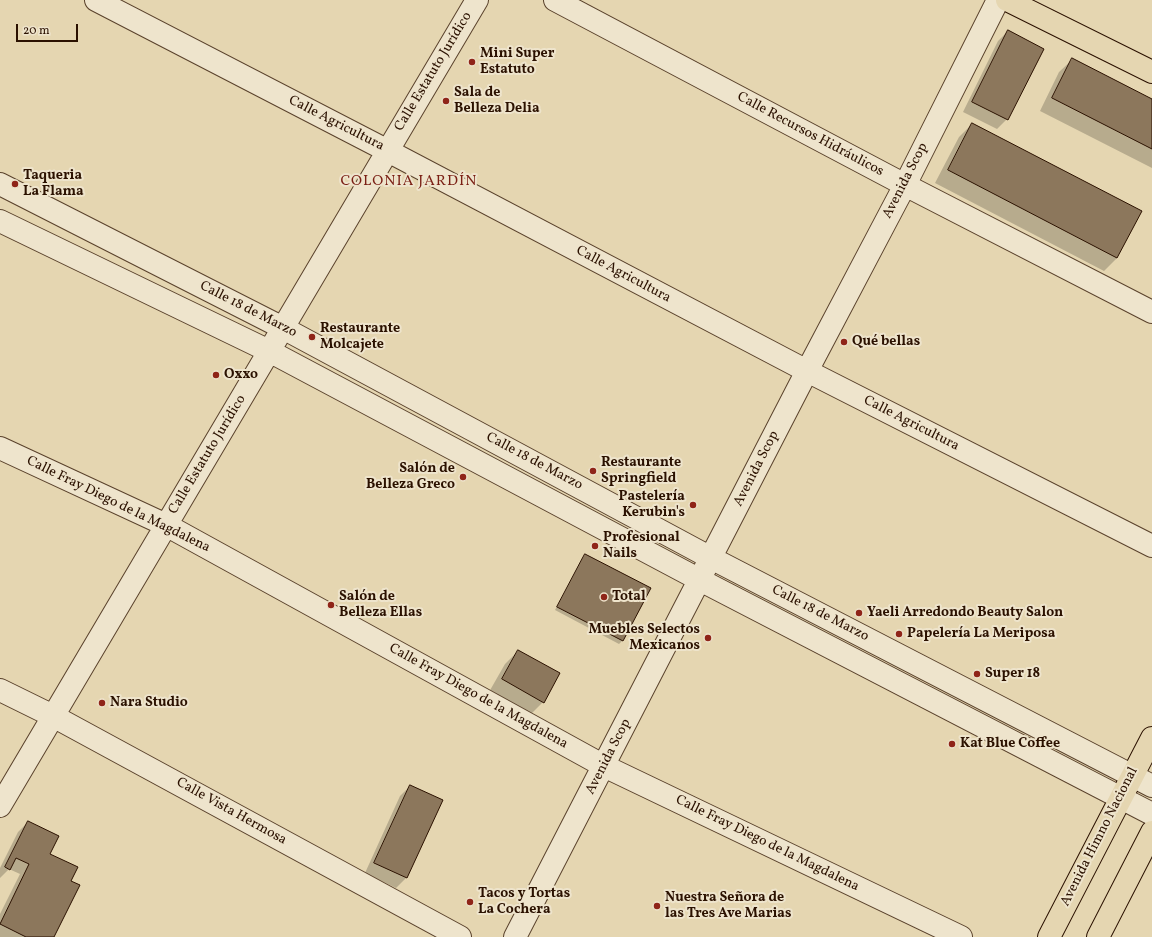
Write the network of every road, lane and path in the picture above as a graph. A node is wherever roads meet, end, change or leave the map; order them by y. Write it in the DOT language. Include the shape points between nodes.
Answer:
graph roads {
  1 [pos="96,0"];
  2 [pos="477,0"];
  3 [pos="555,0"];
  4 [pos="998,0"];
  5 [pos="1007,0"];
  6 [pos="1152,72"];
  7 [pos="388,151"];
  8 [pos="0,184"];
  9 [pos="905,185"];
  10 [pos="0,221"];
  11 [pos="1152,312"];
  12 [pos="283,328"];
  13 [pos="269,351"];
  14 [pos="807,371"];
  15 [pos="0,448"];
  16 [pos="166,525"];
  17 [pos="1152,546"];
  18 [pos="711,558"];
  19 [pos="700,580"];
  20 [pos="0,690"];
  21 [pos="53,716"];
  22 [pos="1152,738"];
  23 [pos="604,766"];
  24 [pos="1132,776"];
  25 [pos="1152,786"];
  26 [pos="1121,797"];
  27 [pos="0,806"];
  28 [pos="1152,814"];
  29 [pos="1152,832"];
  30 [pos="460,937"];
  31 [pos="515,937"];
  32 [pos="961,937"];
  33 [pos="1049,937"];
  34 [pos="1098,937"];
  1 -- 7 [label="street, Calle Agricultura"];
  2 -- 7 [label="street, Calle Estatuto Jurídico"];
  3 -- 9 [label="street, Calle Recursos Hidráulicos"];
  4 -- 9 [label="street, Avenida Scop"];
  5 -- 6 [label="main road"];
  7 -- 12 [label="street, Calle Estatuto Jurídico"];
  7 -- 14 [label="street, Calle Agricultura"];
  8 -- 12 [label="street, Calle 18 de Marzo"];
  9 -- 11 [label="street, Calle Recursos Hidráulicos"];
  9 -- 14 [label="street, Avenida Scop"];
  10 -- 13 [label="street, Calle 18 de Marzo"];
  12 -- 13 [label="street, Calle Estatuto Jurídico"];
  12 -- 18 [label="street, Calle 18 de Marzo"];
  13 -- 16 [label="street, Calle Estatuto Jurídico"];
  13 -- 19 [label="street, Calle 18 de Marzo"];
  14 -- 17 [label="street, Calle Agricultura"];
  14 -- 18 [label="street, Avenida Scop"];
  15 -- 16 [label="street, Calle Fray Diego de la Magdalena"];
  16 -- 21 [label="street, Calle Estatuto Jurídico"];
  16 -- 23 [label="street, Calle Fray Diego de la Magdalena"];
  18 -- 19 [label="street, Avenida Scop"];
  18 -- 24 [label="street, Calle 18 de Marzo"];
  19 -- 23 [label="street, Avenida Scop"];
  19 -- 26 [label="street, Calle 18 de Marzo"];
  20 -- 21 [label="street, Calle Vista Hermosa"];
  21 -- 27 [label="street, Calle Estatuto Jurídico"];
  21 -- 30 [label="street, Calle Vista Hermosa"];
  22 -- 24 [label="main road, Avenida Himno Nacional"];
  23 -- 31 [label="street, Avenida Scop"];
  23 -- 32 [label="street, Calle Fray Diego de la Magdalena"];
  24 -- 25 [label="street, Calle 18 de Marzo"];
  24 -- 26 [label="main road, Avenida Himno Nacional"];
  26 -- 28 [label="street, Calle 18 de Marzo"];
  26 -- 33 [label="main road, Avenida Himno Nacional"];
  29 -- 34 [label="main road"];
}
